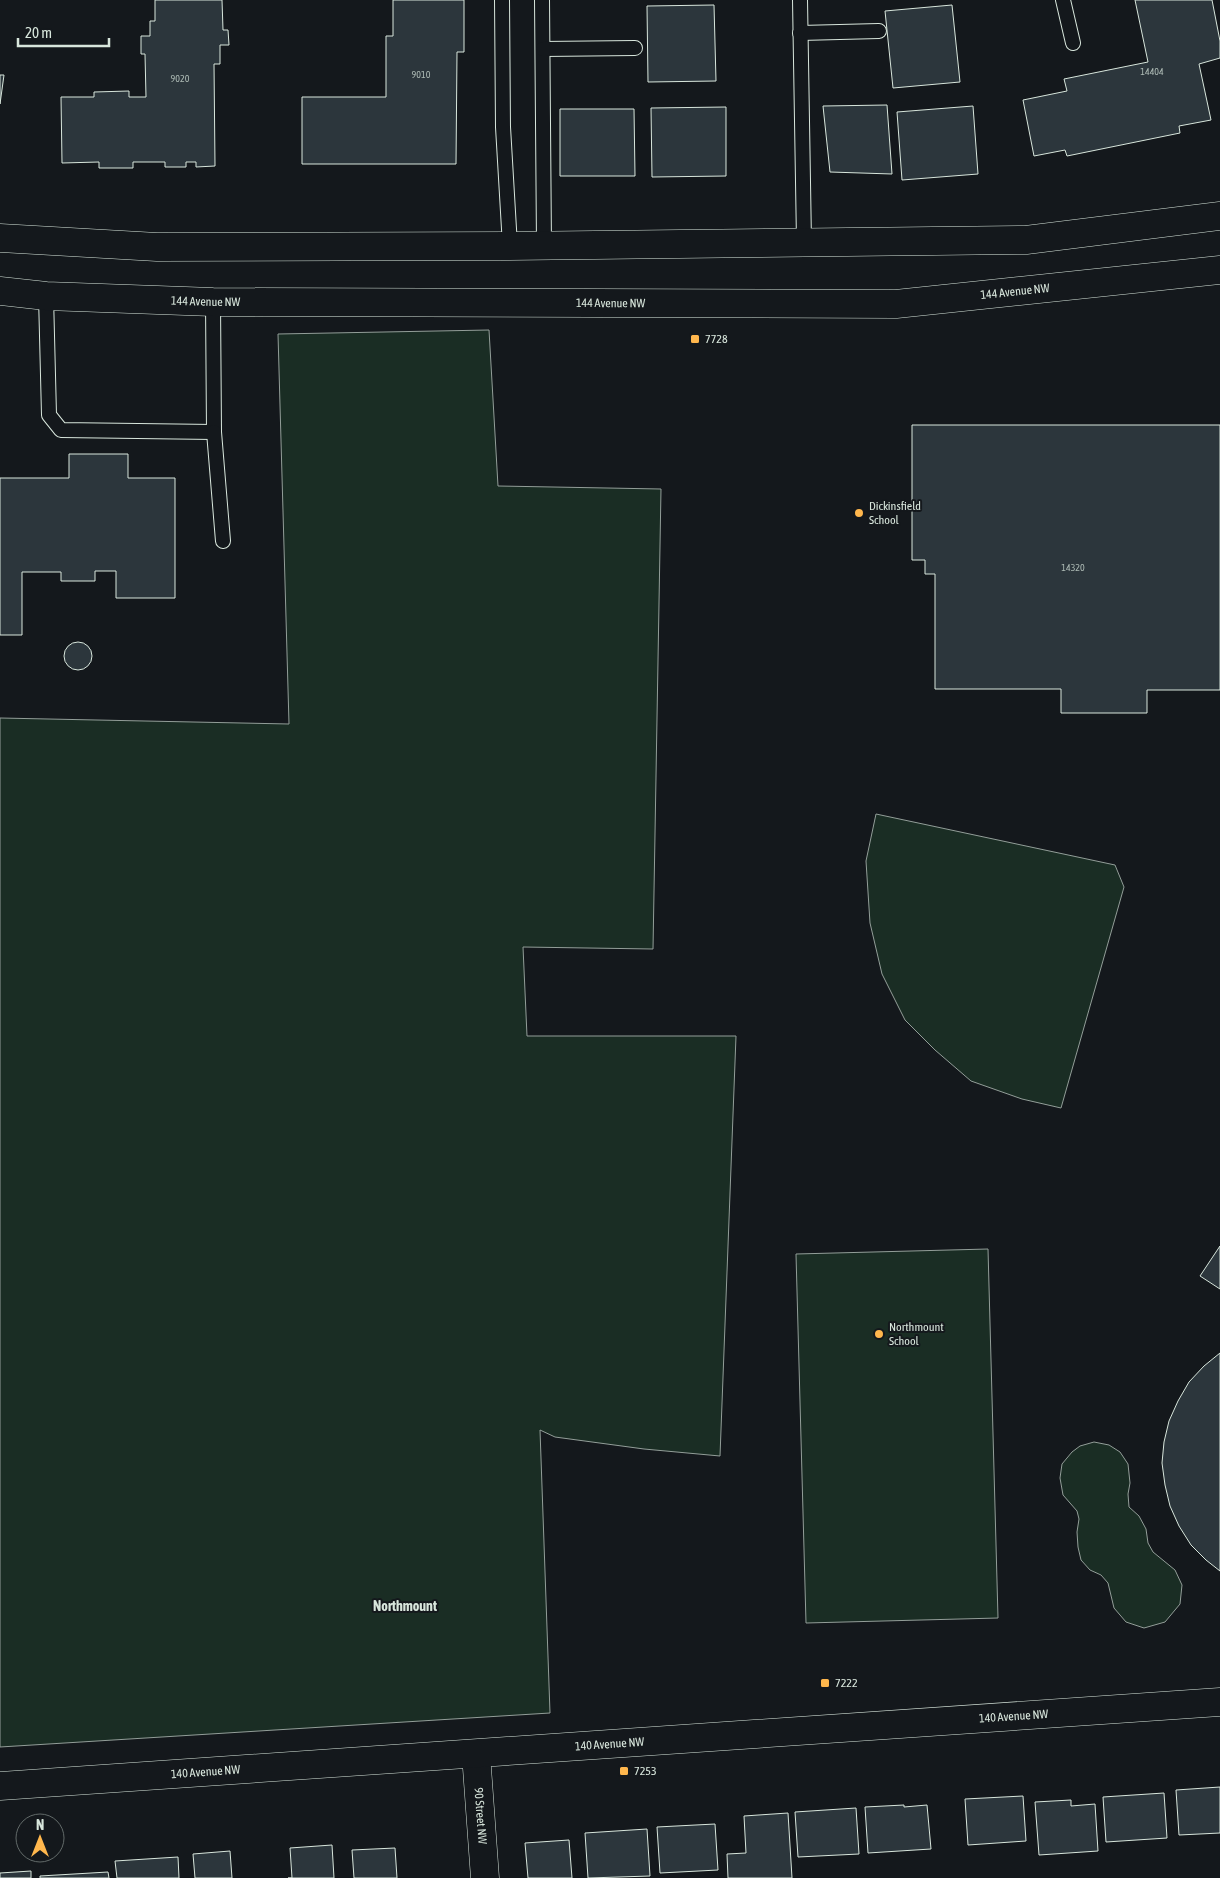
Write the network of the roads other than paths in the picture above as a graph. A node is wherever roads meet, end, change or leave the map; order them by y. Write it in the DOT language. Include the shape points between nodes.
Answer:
graph roads {
  1 [pos="502,0"];
  2 [pos="542,0"];
  3 [pos="800,0"];
  4 [pos="1063,0"];
  5 [pos="879,31"];
  6 [pos="800,33"];
  7 [pos="1073,43"];
  8 [pos="635,48"];
  9 [pos="543,49"];
  10 [pos="1220,216"];
  11 [pos="0,238"];
  12 [pos="804,242"];
  13 [pos="544,245"];
  14 [pos="510,246"];
  15 [pos="1220,270"];
  16 [pos="0,291"];
  17 [pos="46,296"];
  18 [pos="213,302"];
  19 [pos="214,432"];
  20 [pos="223,541"];
  21 [pos="1220,1702"];
  22 [pos="476,1754"];
  23 [pos="0,1786"];
  24 [pos="485,1878"];
  1 -- 14 [label="lane" via="503,127"];
  2 -- 9 [label="lane"];
  3 -- 6 [label="lane"];
  4 -- 7 [label="lane"];
  5 -- 6 [label="lane"];
  6 -- 12 [label="lane"];
  8 -- 9 [label="lane"];
  9 -- 13 [label="lane"];
  10 -- 12 [label="street" via="1026,240"];
  11 -- 14 [label="street" via="157,247"];
  12 -- 13 [label="street"];
  13 -- 14 [label="street"];
  15 -- 18 [label="street, 144 Avenue NW" via="896,304"];
  16 -- 17 [label="street, 144 Avenue NW"];
  17 -- 18 [label="street, 144 Avenue NW"];
  17 -- 19 [label="lane" via="49,415 61,430"];
  18 -- 19 [label="lane"];
  19 -- 20 [label="lane"];
  21 -- 22 [label="street, 140 Avenue NW"];
  22 -- 23 [label="street, 140 Avenue NW"];
  22 -- 24 [label="street, 90 Street NW"];
}
